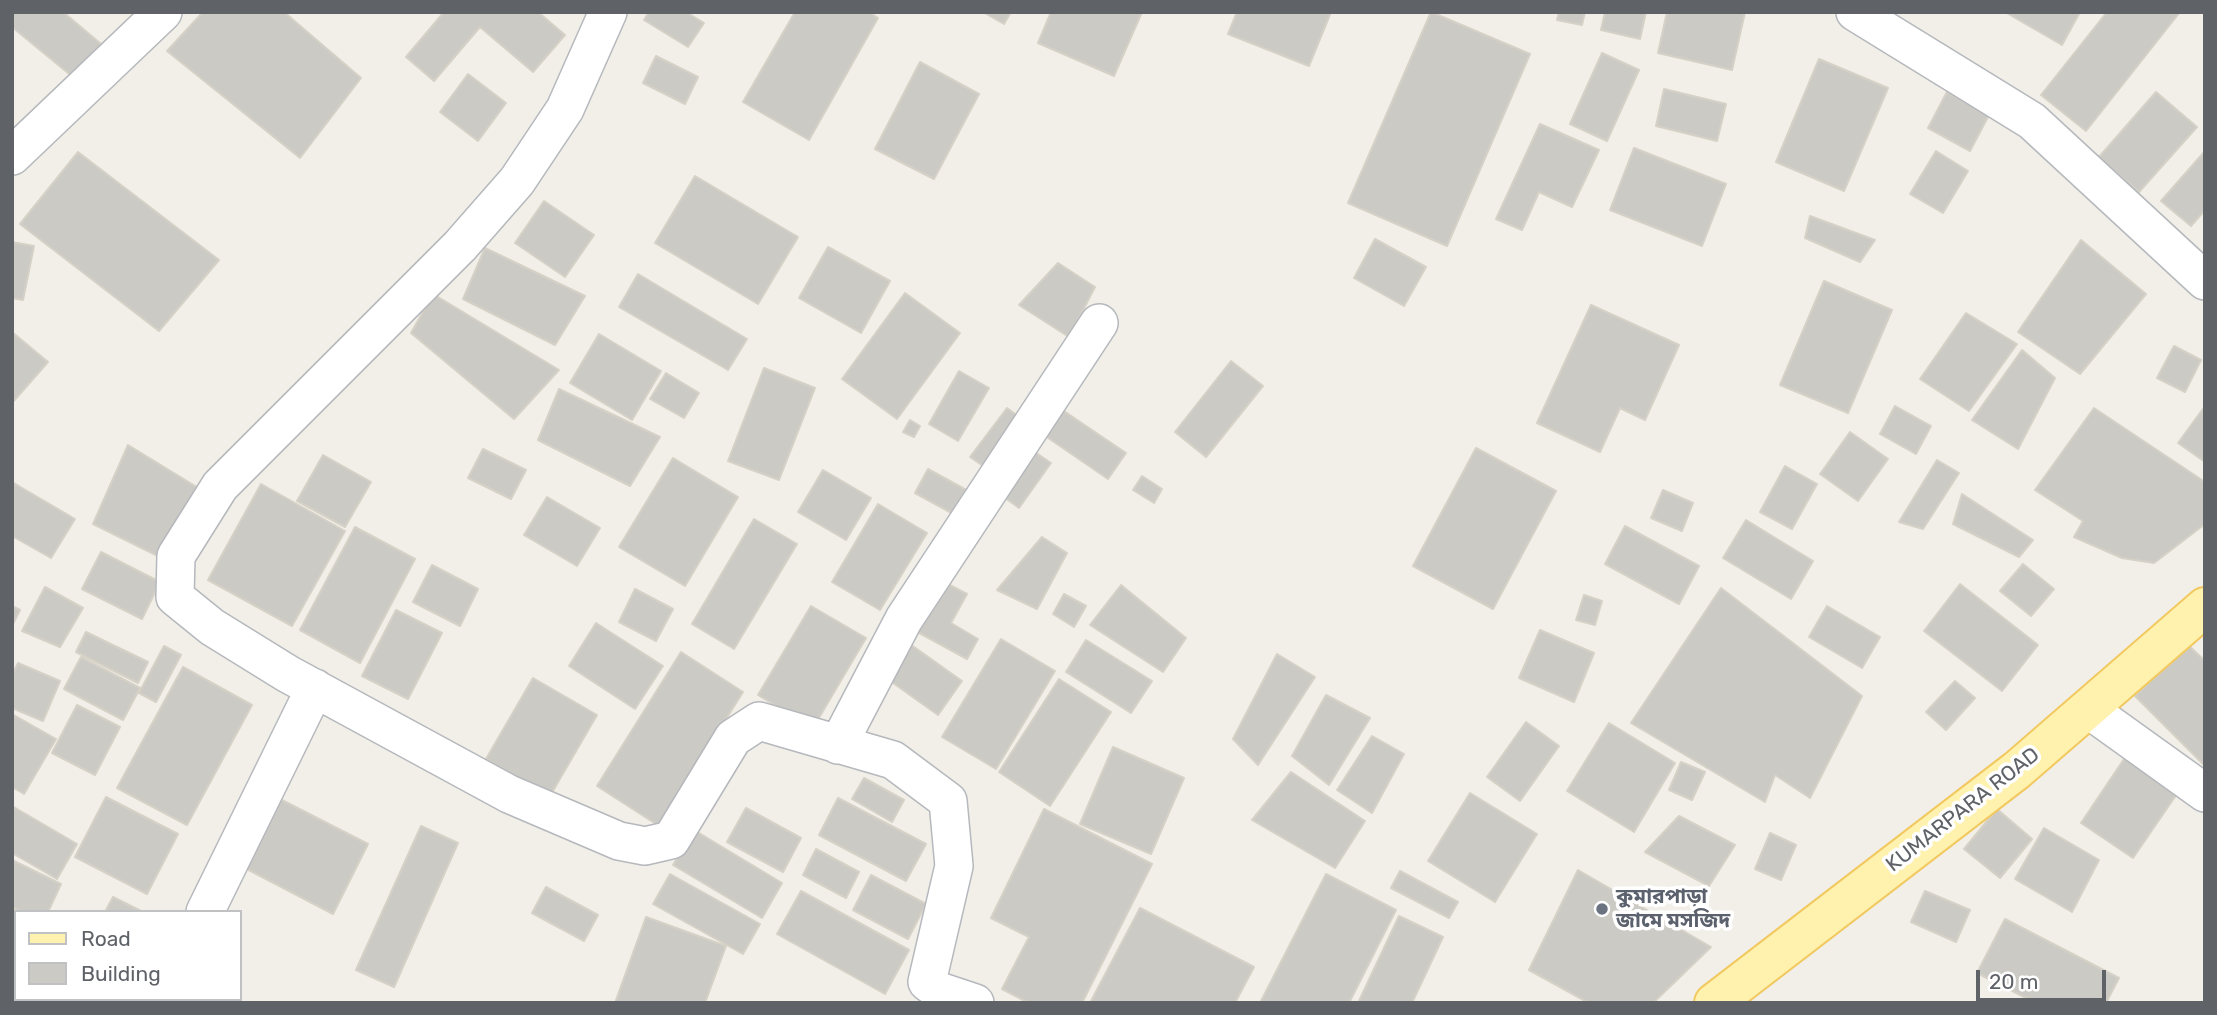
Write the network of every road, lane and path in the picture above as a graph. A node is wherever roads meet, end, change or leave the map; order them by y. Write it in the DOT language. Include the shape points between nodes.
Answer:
graph roads {
  1 [pos="163,12"];
  2 [pos="608,12"];
  3 [pos="1855,12"];
  4 [pos="12,156"];
  5 [pos="2205,281"];
  6 [pos="1099,324"];
  7 [pos="2201,619"];
  8 [pos="315,688"];
  9 [pos="2088,709"];
  10 [pos="838,745"];
  11 [pos="2205,793"];
  12 [pos="206,910"];
  13 [pos="975,1003"];
  14 [pos="1714,1003"];
  1 -- 4 [label="street"];
  2 -- 8 [label="street" via="565,109 517,181 451,256 220,486 176,556 175,597 212,627"];
  3 -- 5 [label="street" via="2032,121"];
  6 -- 10 [label="street" via="904,619"];
  7 -- 9 [label="main road, KUMARPARA ROAD"];
  8 -- 10 [label="street" via="509,794 619,841 645,846 671,840 733,738 759,721"];
  8 -- 12 [label="street"];
  9 -- 11 [label="street"];
  9 -- 14 [label="main road, KUMARPARA ROAD" via="2017,770"];
  10 -- 13 [label="street" via="893,760 948,801 954,866 928,982 939,991"];
}
